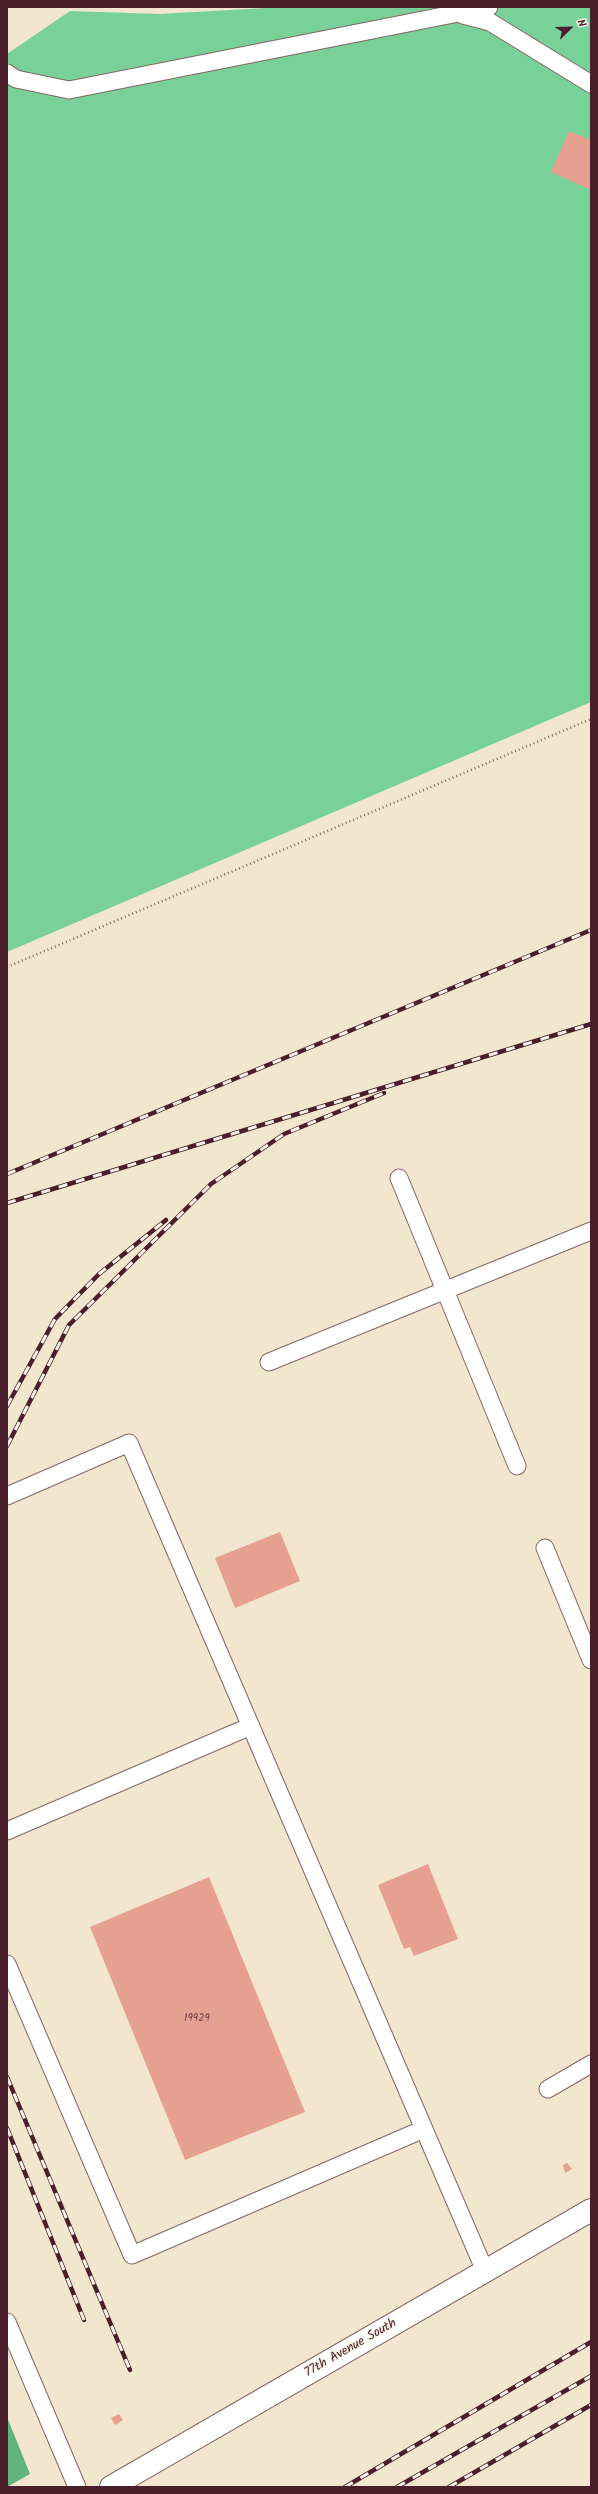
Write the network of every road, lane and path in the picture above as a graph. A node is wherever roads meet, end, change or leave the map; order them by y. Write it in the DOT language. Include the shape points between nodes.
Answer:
graph roads {
  1 [pos="489,7"];
  2 [pos="461,14"];
  3 [pos="7,73"];
  4 [pos="591,84"];
  5 [pos="591,719"];
  6 [pos="7,967"];
  7 [pos="399,1178"];
  8 [pos="591,1231"];
  9 [pos="445,1290"];
  10 [pos="269,1362"];
  11 [pos="517,1466"];
  12 [pos="7,1496"];
  13 [pos="545,1548"];
  14 [pos="591,1660"];
  15 [pos="251,1726"];
  16 [pos="7,1831"];
  17 [pos="7,1964"];
  18 [pos="591,2064"];
  19 [pos="548,2089"];
  20 [pos="424,2129"];
  21 [pos="591,2210"];
  22 [pos="485,2271"];
  23 [pos="7,2322"];
  24 [pos="77,2487"];
  25 [pos="111,2487"];
  1 -- 2 [label="lane"];
  2 -- 3 [label="lane" via="424,19 69,90 16,79"];
  2 -- 4 [label="lane" via="490,22"];
  5 -- 6 [label="path"];
  7 -- 9 [label="lane"];
  8 -- 9 [label="lane"];
  9 -- 10 [label="lane"];
  9 -- 11 [label="lane"];
  12 -- 15 [label="lane" via="129,1443"];
  13 -- 14 [label="lane"];
  15 -- 16 [label="lane"];
  15 -- 20 [label="lane"];
  17 -- 20 [label="lane" via="132,2254"];
  18 -- 19 [label="lane"];
  20 -- 22 [label="lane"];
  21 -- 22 [label="street, 77th Avenue South"];
  22 -- 25 [label="street, 77th Avenue South"];
  23 -- 24 [label="lane"];
}
